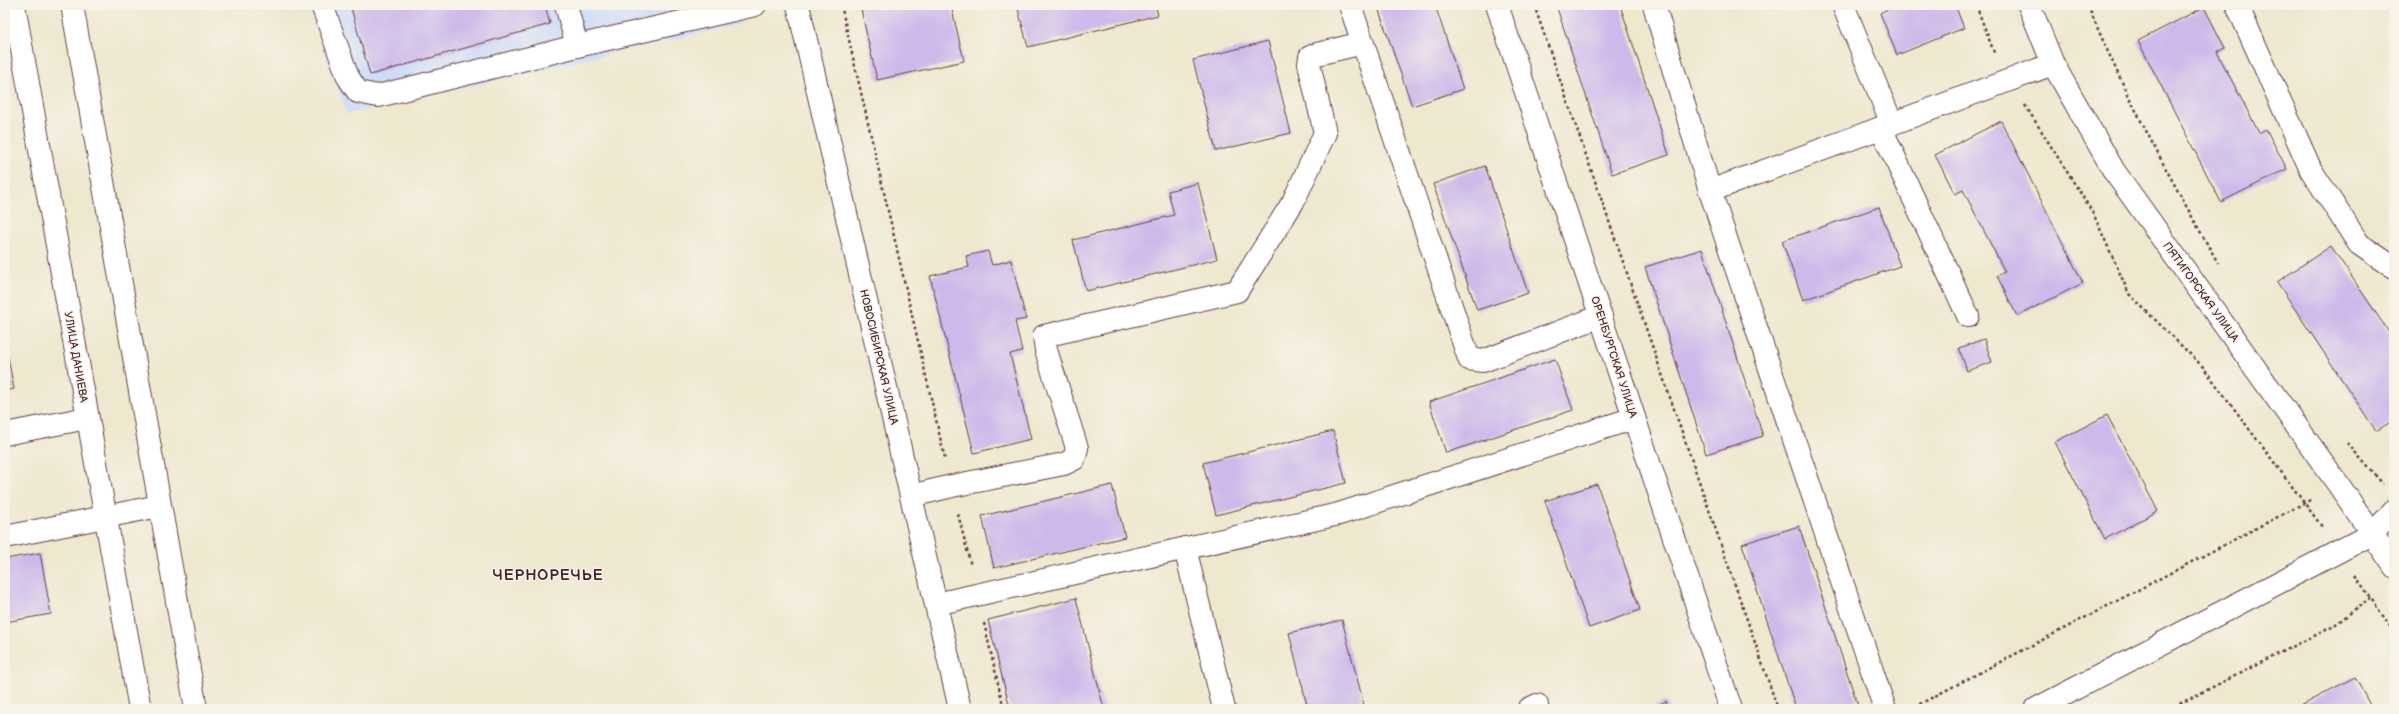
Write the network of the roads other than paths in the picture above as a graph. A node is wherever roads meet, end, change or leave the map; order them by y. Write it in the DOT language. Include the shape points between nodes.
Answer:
graph roads {
  1 [pos="14,5"];
  2 [pos="72,5"];
  3 [pos="322,5"];
  4 [pos="566,5"];
  5 [pos="755,5"];
  6 [pos="798,5"];
  7 [pos="1350,5"];
  8 [pos="1497,5"];
  9 [pos="1654,5"];
  10 [pos="1843,5"];
  11 [pos="2029,5"];
  12 [pos="2237,5"];
  13 [pos="1363,43"];
  14 [pos="577,46"];
  15 [pos="2053,64"];
  16 [pos="1886,126"];
  17 [pos="1710,191"];
  18 [pos="2394,268"];
  19 [pos="1601,316"];
  20 [pos="1968,316"];
  21 [pos="87,418"];
  22 [pos="1634,418"];
  23 [pos="5,434"];
  24 [pos="911,496"];
  25 [pos="159,506"];
  26 [pos="2394,512"];
  27 [pos="105,518"];
  28 [pos="2372,534"];
  29 [pos="5,537"];
  30 [pos="1185,548"];
  31 [pos="2394,566"];
  32 [pos="936,604"];
  33 [pos="140,709"];
  34 [pos="196,709"];
  35 [pos="960,709"];
  36 [pos="1224,709"];
  37 [pos="1731,709"];
  38 [pos="1885,709"];
  39 [pos="2036,709"];
  1 -- 21 [label="street, УЛИЦА ДАНИЕВА"];
  2 -- 25 [label="street"];
  3 -- 14 [label="street" via="348,77 358,92 378,96"];
  4 -- 14 [label="street"];
  5 -- 14 [label="street"];
  6 -- 24 [label="street, НОВОСИБИРСКАЯ УЛИЦА"];
  7 -- 13 [label="street"];
  8 -- 19 [label="street, ОРЕНБУРГСКАЯ УЛИЦА"];
  9 -- 17 [label="street"];
  10 -- 16 [label="street"];
  11 -- 15 [label="street, ПЯТИГОРСКАЯ УЛИЦА"];
  12 -- 18 [label="street" via="2311,170 2359,244"];
  13 -- 19 [label="street" via="1469,359 1484,360"];
  13 -- 24 [label="street" via="1310,57 1309,64 1325,133 1293,202 1237,291 1044,336 1046,350 1077,448 1074,459 1064,464"];
  15 -- 16 [label="street"];
  15 -- 28 [label="street, ПЯТИГОРСКАЯ УЛИЦА" via="2114,171"];
  16 -- 17 [label="street"];
  16 -- 20 [label="street"];
  17 -- 38 [label="street"];
  19 -- 22 [label="street, ОРЕНБУРГСКАЯ УЛИЦА"];
  21 -- 23 [label="street"];
  21 -- 27 [label="street, УЛИЦА ДАНИЕВА"];
  22 -- 30 [label="street" via="1339,514"];
  22 -- 37 [label="street, ОРЕНБУРГСКАЯ УЛИЦА"];
  24 -- 32 [label="street, НОВОСИБИРСКАЯ УЛИЦА"];
  25 -- 27 [label="street"];
  25 -- 34 [label="street"];
  26 -- 28 [label="street"];
  27 -- 29 [label="street"];
  27 -- 33 [label="street, УЛИЦА ДАНИЕВА"];
  28 -- 31 [label="street, ПЯТИГОРСКАЯ УЛИЦА"];
  28 -- 39 [label="street"];
  30 -- 32 [label="street"];
  30 -- 36 [label="street"];
  32 -- 35 [label="street, НОВОСИБИРСКАЯ УЛИЦА"];
}
